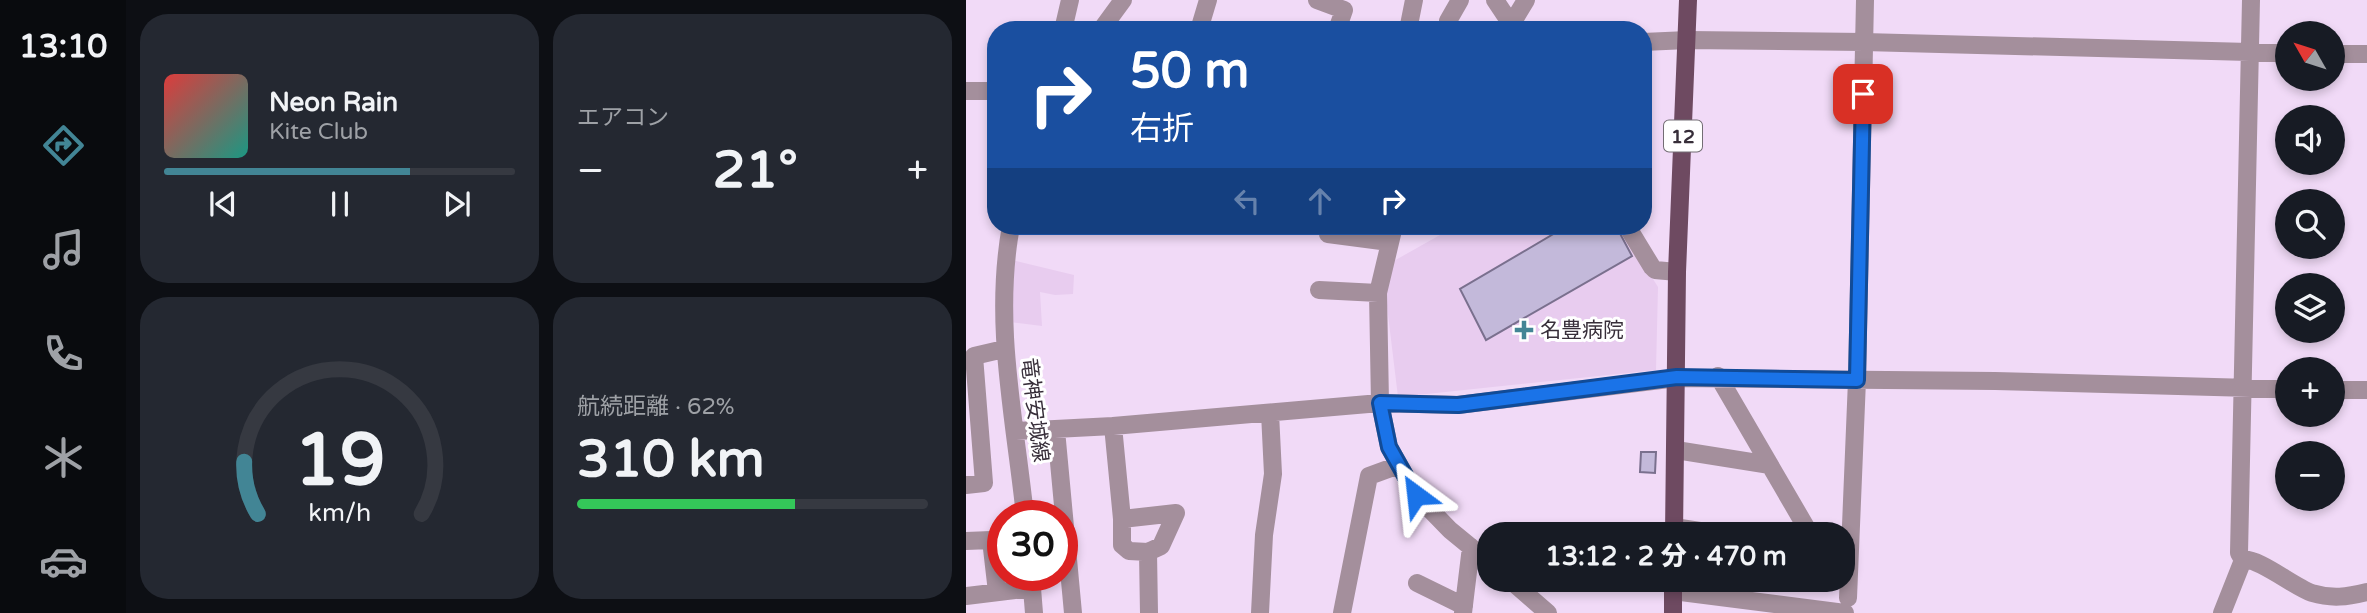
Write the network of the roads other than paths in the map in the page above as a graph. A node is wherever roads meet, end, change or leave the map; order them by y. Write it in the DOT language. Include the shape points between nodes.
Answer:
graph roads {
  1 [pos="1070,0"];
  2 [pos="1123,0"];
  3 [pos="1208,0"];
  4 [pos="1317,0"];
  5 [pos="1414,0"];
  6 [pos="1460,0"];
  7 [pos="1495,0"];
  8 [pos="1526,0"];
  9 [pos="1688,0"];
  10 [pos="1865,0"];
  11 [pos="2251,0"];
  12 [pos="1065,21"];
  13 [pos="1108,21"];
  14 [pos="1202,21"];
  15 [pos="1340,21"];
  16 [pos="1410,21"];
  17 [pos="1448,21"];
  18 [pos="1507,21"];
  19 [pos="1515,21"];
  20 [pos="1688,40"];
  21 [pos="1652,42"];
  22 [pos="1864,43"];
  23 [pos="2250,52"];
  24 [pos="2275,53"];
  25 [pos="2345,54"];
  26 [pos="2367,54"];
  27 [pos="966,91"];
  28 [pos="987,91"];
  29 [pos="1009,235"];
  30 [pos="1392,235"];
  31 [pos="1632,235"];
  32 [pos="1677,272"];
  33 [pos="1318,290"];
  34 [pos="1378,293"];
  35 [pos="1004,349"];
  36 [pos="1718,376"];
  37 [pos="1677,377"];
  38 [pos="1857,380"];
  39 [pos="2244,387"];
  40 [pos="2275,388"];
  41 [pos="2345,390"];
  42 [pos="2367,390"];
  43 [pos="1380,403"];
  44 [pos="1270,413"];
  45 [pos="1113,426"];
  46 [pos="973,430"];
  47 [pos="1056,430"];
  48 [pos="1016,432"];
  49 [pos="1676,450"];
  50 [pos="1398,465"];
  51 [pos="1770,465"];
  52 [pos="966,485"];
  53 [pos="1023,500"];
  54 [pos="1122,519"];
  55 [pos="1674,522"];
  56 [pos="1803,522"];
  57 [pos="966,541"];
  58 [pos="1471,547"];
  59 [pos="1148,552"];
  60 [pos="1477,552"];
  61 [pos="2243,560"];
  62 [pos="1417,583"];
  63 [pos="1000,591"];
  64 [pos="1032,591"];
  65 [pos="997,592"];
  66 [pos="1522,592"];
  67 [pos="1673,592"];
  68 [pos="1727,592"];
  69 [pos="1843,592"];
  70 [pos="2367,592"];
  71 [pos="966,596"];
  72 [pos="1850,608"];
  73 [pos="1463,610"];
  74 [pos="1542,611"];
  75 [pos="1034,613"];
  76 [pos="1073,613"];
  77 [pos="1149,613"];
  78 [pos="1260,613"];
  79 [pos="1342,613"];
  80 [pos="1673,613"];
  81 [pos="2222,613"];
  1 -- 12 [label="street"];
  2 -- 13 [label="street"];
  3 -- 14 [label="street"];
  4 -- 15 [label="street" via="1344,10"];
  5 -- 16 [label="street"];
  6 -- 17 [label="street"];
  7 -- 18 [label="street"];
  8 -- 19 [label="street"];
  9 -- 20 [label="main road, 12"];
  10 -- 22 [label="street"];
  11 -- 23 [label="street"];
  20 -- 21 [label="street"];
  20 -- 22 [label="street"];
  20 -- 32 [label="main road, 12"];
  22 -- 23 [label="street"];
  22 -- 38 [label="street"];
  23 -- 24 [label="street"];
  23 -- 39 [label="street"];
  25 -- 26 [label="street"];
  27 -- 28 [label="street"];
  29 -- 35 [label="street, 竜神安城線" via="1004,261"];
  30 -- 34 [label="street"];
  31 -- 32 [label="street" via="1651,267"];
  32 -- 37 [label="main road, 12"];
  33 -- 34 [label="street"];
  34 -- 43 [label="street"];
  35 -- 46 [label="street" via="974,356"];
  35 -- 48 [label="street, 竜神安城線"];
  36 -- 37 [label="street"];
  36 -- 38 [label="street"];
  36 -- 51 [label="street"];
  37 -- 43 [label="street" via="1458,405"];
  37 -- 49 [label="main road, 12"];
  38 -- 39 [label="street"];
  38 -- 72 [label="street"];
  39 -- 40 [label="street"];
  39 -- 61 [label="street" via="2239,553"];
  41 -- 42 [label="street"];
  43 -- 44 [label="street"];
  43 -- 50 [label="street" via="1389,447"];
  44 -- 45 [label="street"];
  44 -- 78 [label="street" via="1273,474"];
  45 -- 47 [label="street"];
  45 -- 54 [label="street"];
  46 -- 52 [label="street" via="984,483"];
  47 -- 48 [label="street"];
  47 -- 76 [label="street"];
  48 -- 53 [label="street, 竜神安城線"];
  49 -- 51 [label="street"];
  49 -- 55 [label="main road, 12"];
  50 -- 58 [label="street" via="1416,495"];
  50 -- 79 [label="street" via="1369,476"];
  51 -- 56 [label="street"];
  54 -- 59 [label="street" via="1122,545 1129,551"];
  54 -- 59 [label="street" via="1176,513 1161,546"];
  57 -- 65 [label="street" via="991,540"];
  58 -- 60 [label="street"];
  58 -- 73 [label="street"];
  59 -- 77 [label="street"];
  61 -- 70 [label="street" via="2263,565 2310,593 2340,598"];
  61 -- 81 [label="street"];
  62 -- 73 [label="street"];
  63 -- 65 [label="street"];
  64 -- 75 [label="street"];
  65 -- 71 [label="street"];
  66 -- 74 [label="street"];
  67 -- 80 [label="main road"];
  68 -- 72 [label="street"];
  69 -- 72 [label="street"];
}
